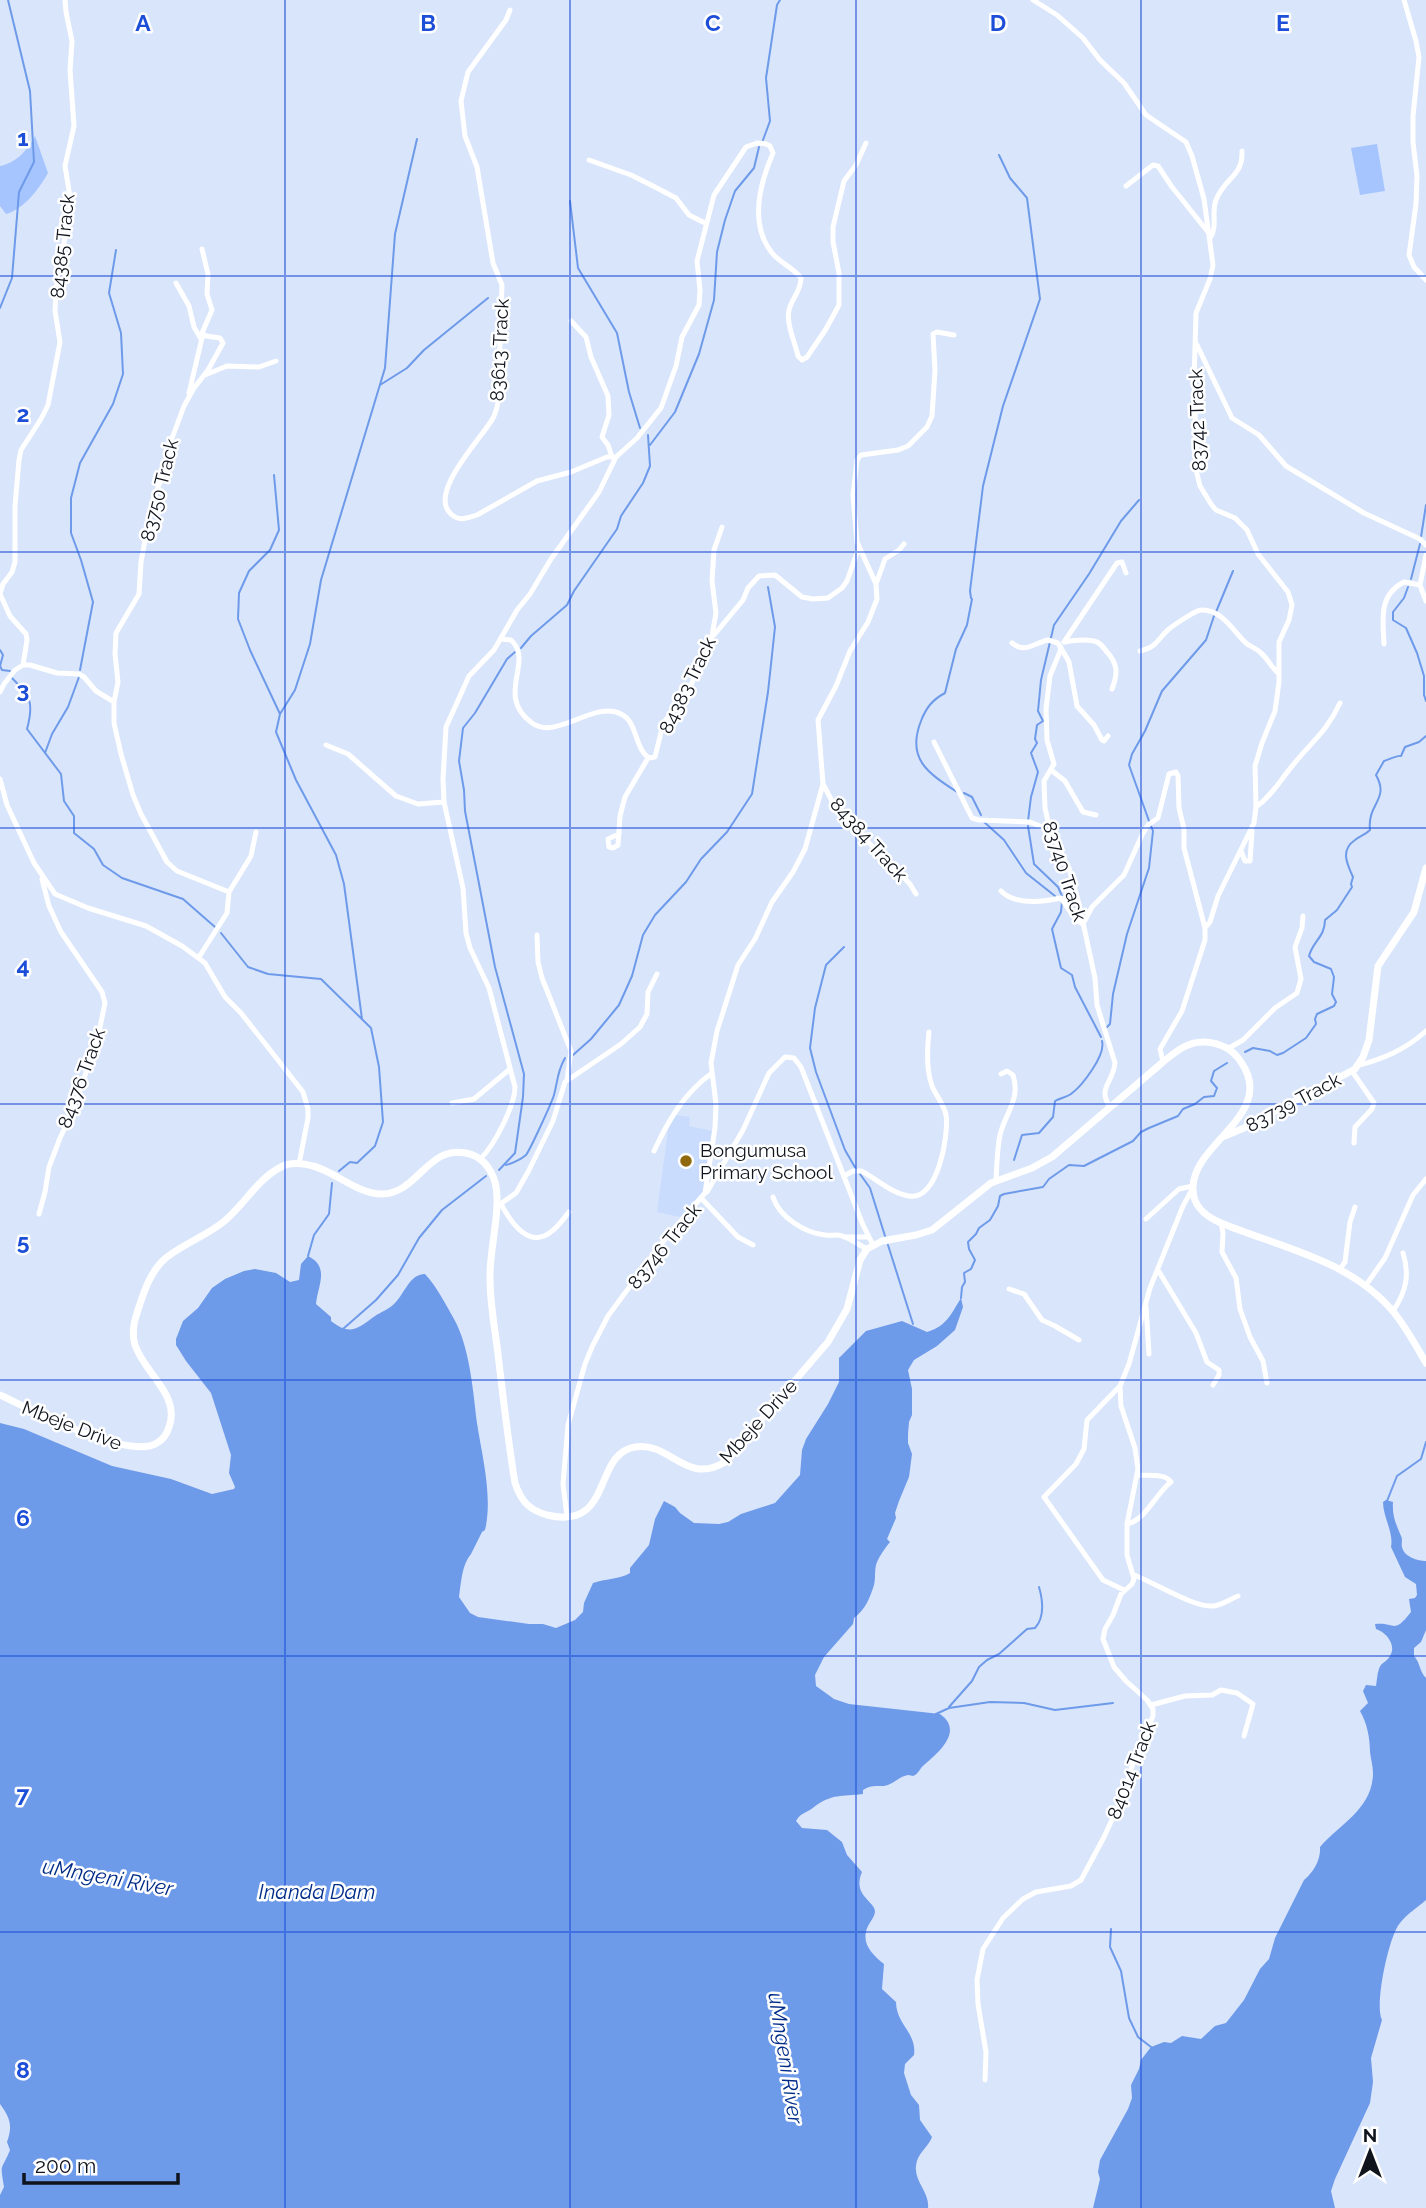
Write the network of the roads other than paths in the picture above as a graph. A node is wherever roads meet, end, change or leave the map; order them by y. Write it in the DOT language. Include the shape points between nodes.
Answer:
graph roads {
  1 [pos="65,0"];
  2 [pos="1033,0"];
  3 [pos="1404,0"];
  4 [pos="510,10"];
  5 [pos="866,143"];
  6 [pos="1242,151"];
  7 [pos="589,160"];
  8 [pos="1126,186"];
  9 [pos="705,223"];
  10 [pos="1210,236"];
  11 [pos="202,249"];
  12 [pos="1426,280"];
  13 [pos="176,283"];
  14 [pos="571,321"];
  15 [pos="954,335"];
  16 [pos="202,337"];
  17 [pos="1196,343"];
  18 [pos="275,361"];
  19 [pos="205,375"];
  20 [pos="189,396"];
  21 [pos="614,457"];
  22 [pos="722,527"];
  23 [pos="904,544"];
  24 [pos="1426,545"];
  25 [pos="859,547"];
  26 [pos="1426,555"];
  27 [pos="1126,573"];
  28 [pos="876,584"];
  29 [pos="1420,585"];
  30 [pos="1426,601"];
  31 [pos="712,638"];
  32 [pos="501,639"];
  33 [pos="1012,643"];
  34 [pos="1060,644"];
  35 [pos="1384,644"];
  36 [pos="1140,651"];
  37 [pos="23,665"];
  38 [pos="1278,673"];
  39 [pos="1112,689"];
  40 [pos="0,692"];
  41 [pos="114,702"];
  42 [pos="1340,703"];
  43 [pos="1108,736"];
  44 [pos="934,742"];
  45 [pos="326,745"];
  46 [pos="648,758"];
  47 [pos="1051,770"];
  48 [pos="0,779"];
  49 [pos="823,784"];
  50 [pos="444,802"];
  51 [pos="1256,807"];
  52 [pos="1096,815"];
  53 [pos="1252,828"];
  54 [pos="1050,830"];
  55 [pos="256,832"];
  56 [pos="619,834"];
  57 [pos="1241,851"];
  58 [pos="1426,868"];
  59 [pos="40,873"];
  60 [pos="1002,891"];
  61 [pos="229,892"];
  62 [pos="916,894"];
  63 [pos="1303,916"];
  64 [pos="1083,924"];
  65 [pos="1206,928"];
  66 [pos="537,935"];
  67 [pos="199,957"];
  68 [pos="657,974"];
  69 [pos="1426,1031"];
  70 [pos="929,1032"];
  71 [pos="1229,1048"];
  72 [pos="1163,1062"];
  73 [pos="510,1069"];
  74 [pos="1354,1069"];
  75 [pos="712,1073"];
  76 [pos="1001,1074"];
  77 [pos="567,1080"];
  78 [pos="452,1103"];
  79 [pos="1110,1107"];
  80 [pos="1224,1136"];
  81 [pos="1354,1143"];
  82 [pos="654,1151"];
  83 [pos="481,1158"];
  84 [pos="299,1164"];
  85 [pos="844,1176"];
  86 [pos="1426,1179"];
  87 [pos="996,1180"];
  88 [pos="1193,1187"];
  89 [pos="704,1196"];
  90 [pos="773,1197"];
  91 [pos="499,1206"];
  92 [pos="1355,1207"];
  93 [pos="569,1212"];
  94 [pos="38,1214"];
  95 [pos="1146,1219"];
  96 [pos="1220,1223"];
  97 [pos="846,1237"];
  98 [pos="868,1237"];
  99 [pos="753,1245"];
  100 [pos="870,1247"];
  101 [pos="1403,1253"];
  102 [pos="1340,1269"];
  103 [pos="1158,1270"];
  104 [pos="1366,1285"];
  105 [pos="1009,1289"];
  106 [pos="1145,1303"];
  107 [pos="1393,1311"];
  108 [pos="1079,1340"];
  109 [pos="1150,1354"];
  110 [pos="1426,1363"];
  111 [pos="1267,1383"];
  112 [pos="1120,1385"];
  113 [pos="1213,1385"];
  114 [pos="0,1395"];
  115 [pos="1139,1475"];
  116 [pos="566,1516"];
  117 [pos="1127,1524"];
  118 [pos="1134,1575"];
  119 [pos="1124,1590"];
  120 [pos="1238,1596"];
  121 [pos="1151,1705"];
  122 [pos="1244,1736"];
  123 [pos="985,2080"];
  1 -- 37 [label="street, 84385 Track" via="72,41 74,126 65,166 71,203 56,289 59,348 48,405 19,460 15,562 0,594 10,616 26,634"];
  2 -- 10 [label="street, 83742 Track" via="1083,38 1146,115 1185,142 1196,169"];
  3 -- 12 [label="street" via="1419,57 1413,117 1416,204 1409,256"];
  4 -- 21 [label="street, 83613 Track" via="468,72 461,101 492,263 502,285 498,402 493,418 453,476 446,504 454,516 469,518 537,481"];
  5 -- 9 [label="street" via="844,181 833,227 839,305 805,360 798,356 788,314 801,278 773,254 760,226 760,195 770,146 757,143 746,147 714,195"];
  6 -- 10 [label="street" via="1241,167 1215,203"];
  7 -- 9 [label="street" via="676,198 689,215"];
  8 -- 10 [label="street" via="1158,166"];
  9 -- 21 [label="street" via="696,261 699,304 679,344 664,399 649,424"];
  10 -- 17 [label="street, 83742 Track" via="1212,272 1196,307"];
  11 -- 16 [label="street" via="212,310"];
  13 -- 16 [label="street"];
  14 -- 21 [label="street" via="586,337 608,396 609,415 602,437"];
  15 -- 25 [label="street" via="933,334 932,416 923,432 908,446 861,455 857,460 853,495"];
  16 -- 19 [label="street, 83750 Track" via="219,338 223,343"];
  16 -- 20 [label="street"];
  17 -- 24 [label="street" via="1232,418 1259,435 1286,466"];
  17 -- 38 [label="street, 83742 Track" via="1200,486 1216,510 1247,530 1258,554 1291,597 1292,611 1278,648"];
  18 -- 19 [label="street" via="253,368 227,366"];
  19 -- 20 [label="street, 83750 Track"];
  20 -- 41 [label="street, 83750 Track" via="152,502 139,594 116,633"];
  21 -- 32 [label="street" via="599,492"];
  22 -- 31 [label="street, 84383 Track" via="714,550"];
  23 -- 28 [label="street, 83746 Track" via="885,559"];
  25 -- 28 [label="street"];
  25 -- 31 [label="street" via="847,581 828,597 802,597 775,575 759,576"];
  26 -- 29 [label="street"];
  27 -- 34 [label="street, 83740 Track" via="1122,562 1118,563"];
  28 -- 49 [label="street, 83746 Track" via="873,611 818,720"];
  29 -- 30 [label="street"];
  29 -- 35 [label="street" via="1404,582 1389,595 1383,607"];
  31 -- 46 [label="street, 84383 Track" via="691,685 663,724 656,756"];
  32 -- 46 [label="street, 84383 Track" via="516,645 520,662 514,685 516,702 532,723 550,727 595,713 617,712 631,724"];
  32 -- 50 [label="street" via="469,676 449,719"];
  33 -- 34 [label="street" via="1026,649 1045,640"];
  34 -- 39 [label="street" via="1079,640 1099,643 1116,666"];
  34 -- 43 [label="street" via="1069,662 1077,706 1102,740"];
  34 -- 47 [label="street, 83740 Track" via="1047,698"];
  36 -- 38 [label="street" via="1195,611 1206,610 1224,618"];
  37 -- 40 [label="street" via="9,676"];
  37 -- 41 [label="street" via="79,674"];
  38 -- 51 [label="street, 83742 Track" via="1275,711 1255,766"];
  41 -- 61 [label="street, 83750 Track" via="121,754 139,810 167,862 177,871"];
  42 -- 51 [label="street" via="1327,728"];
  44 -- 54 [label="street" via="972,818 1030,822"];
  45 -- 50 [label="street" via="348,754 396,796 418,804"];
  46 -- 56 [label="street" via="625,797"];
  47 -- 52 [label="street" via="1065,781 1083,812"];
  47 -- 54 [label="street, 83740 Track" via="1043,788"];
  48 -- 59 [label="street" via="7,805"];
  49 -- 62 [label="street, 84384 Track" via="832,801"];
  49 -- 75 [label="street, 83746 Track" via="801,858 738,965 714,1044"];
  50 -- 73 [label="street" via="463,888 466,933 489,988"];
  51 -- 53 [label="street, 83742 Track"];
  53 -- 57 [label="street, 83742 Track"];
  53 -- 57 [label="street" via="1250,861 1245,861"];
  54 -- 64 [label="street, 83740 Track" via="1069,868"];
  55 -- 61 [label="street" via="251,856"];
  57 -- 65 [label="street, 83742 Track"];
  58 -- 74 [label="street, 83739 Track" via="1414,912 1378,966 1370,1034"];
  59 -- 67 [label="street" via="60,897 146,926"];
  59 -- 94 [label="street, 84376 Track" via="61,932 105,1003 73,1111 49,1167"];
  60 -- 64 [label="street" via="1023,901 1061,898"];
  61 -- 67 [label="street" via="225,918"];
  63 -- 71 [label="street" via="1295,947 1301,979 1297,993"];
  64 -- 65 [label="street" via="1092,907 1124,874 1148,825 1158,818 1173,772 1178,776 1184,848"];
  64 -- 79 [label="street, 83740 Track" via="1097,1005 1115,1063 1104,1091"];
  65 -- 72 [label="street, 83742 Track" via="1182,1011 1160,1049"];
  66 -- 77 [label="street" via="542,978 571,1051"];
  67 -- 84 [label="street" via="225,997 303,1092 308,1118"];
  68 -- 77 [label="street" via="648,992 647,1014 636,1032"];
  69 -- 74 [label="street" via="1397,1052"];
  70 -- 85 [label="street" via="930,1080 946,1118 941,1157 931,1186 921,1195 909,1196 861,1171"];
  71 -- 72 [label="street" via="1194,1043"];
  71 -- 80 [label="street" via="1246,1069 1250,1089 1243,1110"];
  72 -- 79 [label="street"];
  73 -- 78 [label="street" via="474,1098"];
  73 -- 83 [label="street" via="514,1097"];
  74 -- 80 [label="street, 83739 Track"];
  74 -- 81 [label="street" via="1374,1103 1355,1127"];
  75 -- 82 [label="street" via="674,1113"];
  75 -- 89 [label="street, 83746 Track" via="715,1128"];
  76 -- 87 [label="street" via="1010,1071 1015,1082 1012,1108 1000,1135"];
  77 -- 91 [label="street" via="528,1172 516,1193"];
  79 -- 87 [label="street" via="1052,1157"];
  80 -- 88 [label="street" via="1201,1164"];
  83 -- 84 [label="street" via="445,1153 405,1186 382,1194"];
  83 -- 91 [label="street" via="495,1184"];
  84 -- 114 [label="street, Mbeje Drive" via="273,1172 222,1223 168,1256 148,1282 133,1335 141,1360 171,1408 172,1418 160,1441 140,1449 121,1446"];
  85 -- 89 [label="street" via="801,1067 794,1058 785,1057 769,1073 743,1130"];
  85 -- 98 [label="street"];
  86 -- 104 [label="street"];
  87 -- 100 [label="street" via="932,1230"];
  88 -- 95 [label="street" via="1180,1189"];
  88 -- 96 [label="street" via="1200,1209"];
  88 -- 103 [label="street"];
  89 -- 99 [label="street" via="738,1237"];
  89 -- 116 [label="street, 83746 Track" via="661,1244 604,1321 592,1347 568,1425 563,1485"];
  90 -- 97 [label="street" via="783,1215 806,1229"];
  91 -- 93 [label="street" via="510,1222 537,1237 545,1236"];
  91 -- 116 [label="street" via="490,1286 514,1483 526,1505 545,1514"];
  92 -- 102 [label="street"];
  96 -- 102 [label="street"];
  96 -- 111 [label="street" via="1222,1252 1236,1278 1242,1315 1263,1360"];
  97 -- 98 [label="street"];
  97 -- 100 [label="street"];
  98 -- 100 [label="street"];
  100 -- 116 [label="street, Mbeje Drive" via="860,1260 847,1309 828,1342 725,1462 711,1469 694,1469 649,1447 633,1447 615,1457 592,1504"];
  101 -- 107 [label="street" via="1406,1284"];
  102 -- 104 [label="street"];
  103 -- 106 [label="street"];
  103 -- 113 [label="street" via="1207,1362 1219,1370"];
  104 -- 107 [label="street"];
  105 -- 108 [label="street" via="1024,1294 1042,1320"];
  106 -- 109 [label="street"];
  106 -- 112 [label="street"];
  107 -- 110 [label="street"];
  112 -- 115 [label="street"];
  112 -- 119 [label="street" via="1087,1420 1084,1449 1076,1464 1044,1497 1103,1580"];
  115 -- 117 [label="street"];
  115 -- 117 [label="street" via="1171,1482 1140,1517"];
  117 -- 118 [label="street" via="1127,1555"];
  118 -- 119 [label="street, 84014 Track"];
  118 -- 120 [label="street" via="1205,1606"];
  119 -- 121 [label="street, 84014 Track" via="1103,1639 1120,1674"];
  121 -- 122 [label="street" via="1221,1690 1237,1692 1253,1704"];
  121 -- 123 [label="street, 84014 Track" via="1153,1716 1125,1790 1082,1880 1023,1899 1003,1918 983,1949 977,1980"];
}
